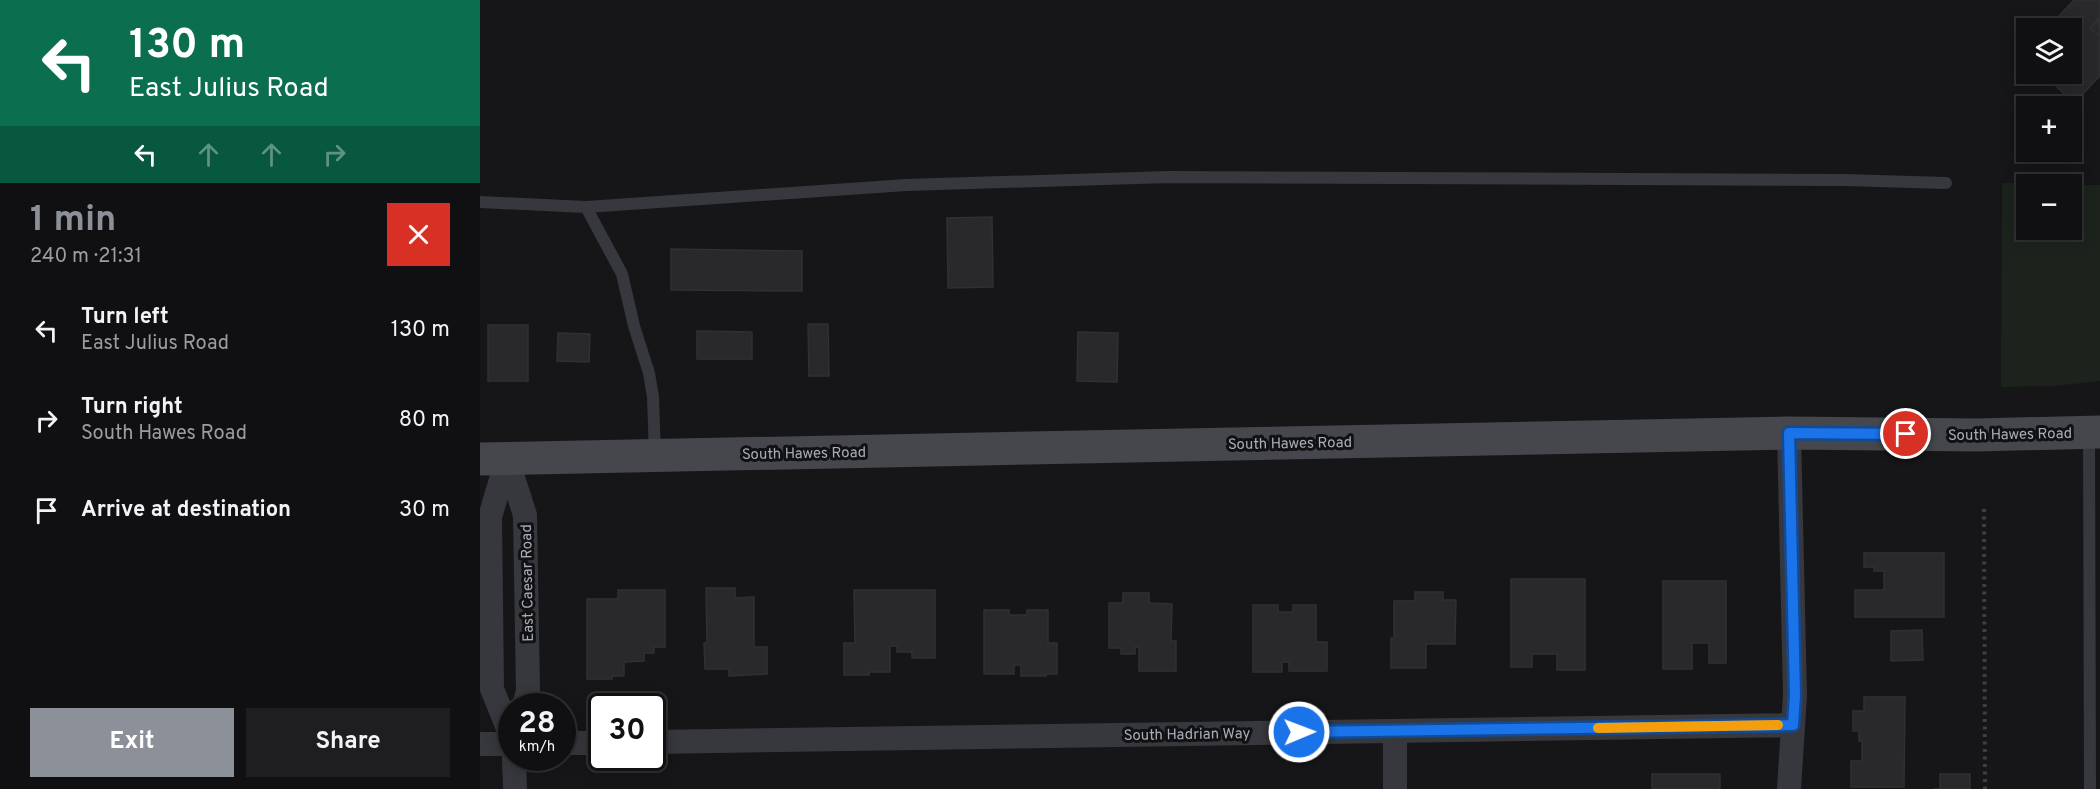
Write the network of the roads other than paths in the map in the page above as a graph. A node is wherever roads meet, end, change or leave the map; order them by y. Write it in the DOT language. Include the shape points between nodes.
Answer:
graph roads {
  1 [pos="1946,183"];
  2 [pos="480,202"];
  3 [pos="586,207"];
  4 [pos="1789,433"];
  5 [pos="2094,433"];
  6 [pos="655,456"];
  7 [pos="493,459"];
  8 [pos="527,693"];
  9 [pos="498,704"];
  10 [pos="1793,725"];
  11 [pos="1395,730"];
  12 [pos="666,742"];
  13 [pos="480,744"];
  14 [pos="498,744"];
  15 [pos="514,771"];
  16 [pos="515,789"];
  17 [pos="1395,789"];
  18 [pos="1789,789"];
  19 [pos="2090,789"];
  1 -- 3 [label="lane" via="1169,177 906,185"];
  2 -- 3 [label="lane"];
  3 -- 6 [label="lane" via="622,274 649,373"];
  4 -- 5 [label="main road, South Hawes Road"];
  4 -- 6 [label="main road, South Hawes Road"];
  4 -- 10 [label="street"];
  5 -- 19 [label="lane"];
  6 -- 7 [label="main road, South Hawes Road"];
  7 -- 8 [label="street, East Caesar Road" via="525,515"];
  7 -- 9 [label="street" via="492,689"];
  10 -- 11 [label="street, South Hadrian Way"];
  10 -- 18 [label="street"];
  11 -- 12 [label="street, South Hadrian Way"];
  11 -- 17 [label="street"];
  13 -- 14 [label="street"];
  15 -- 16 [label="street"];
}
